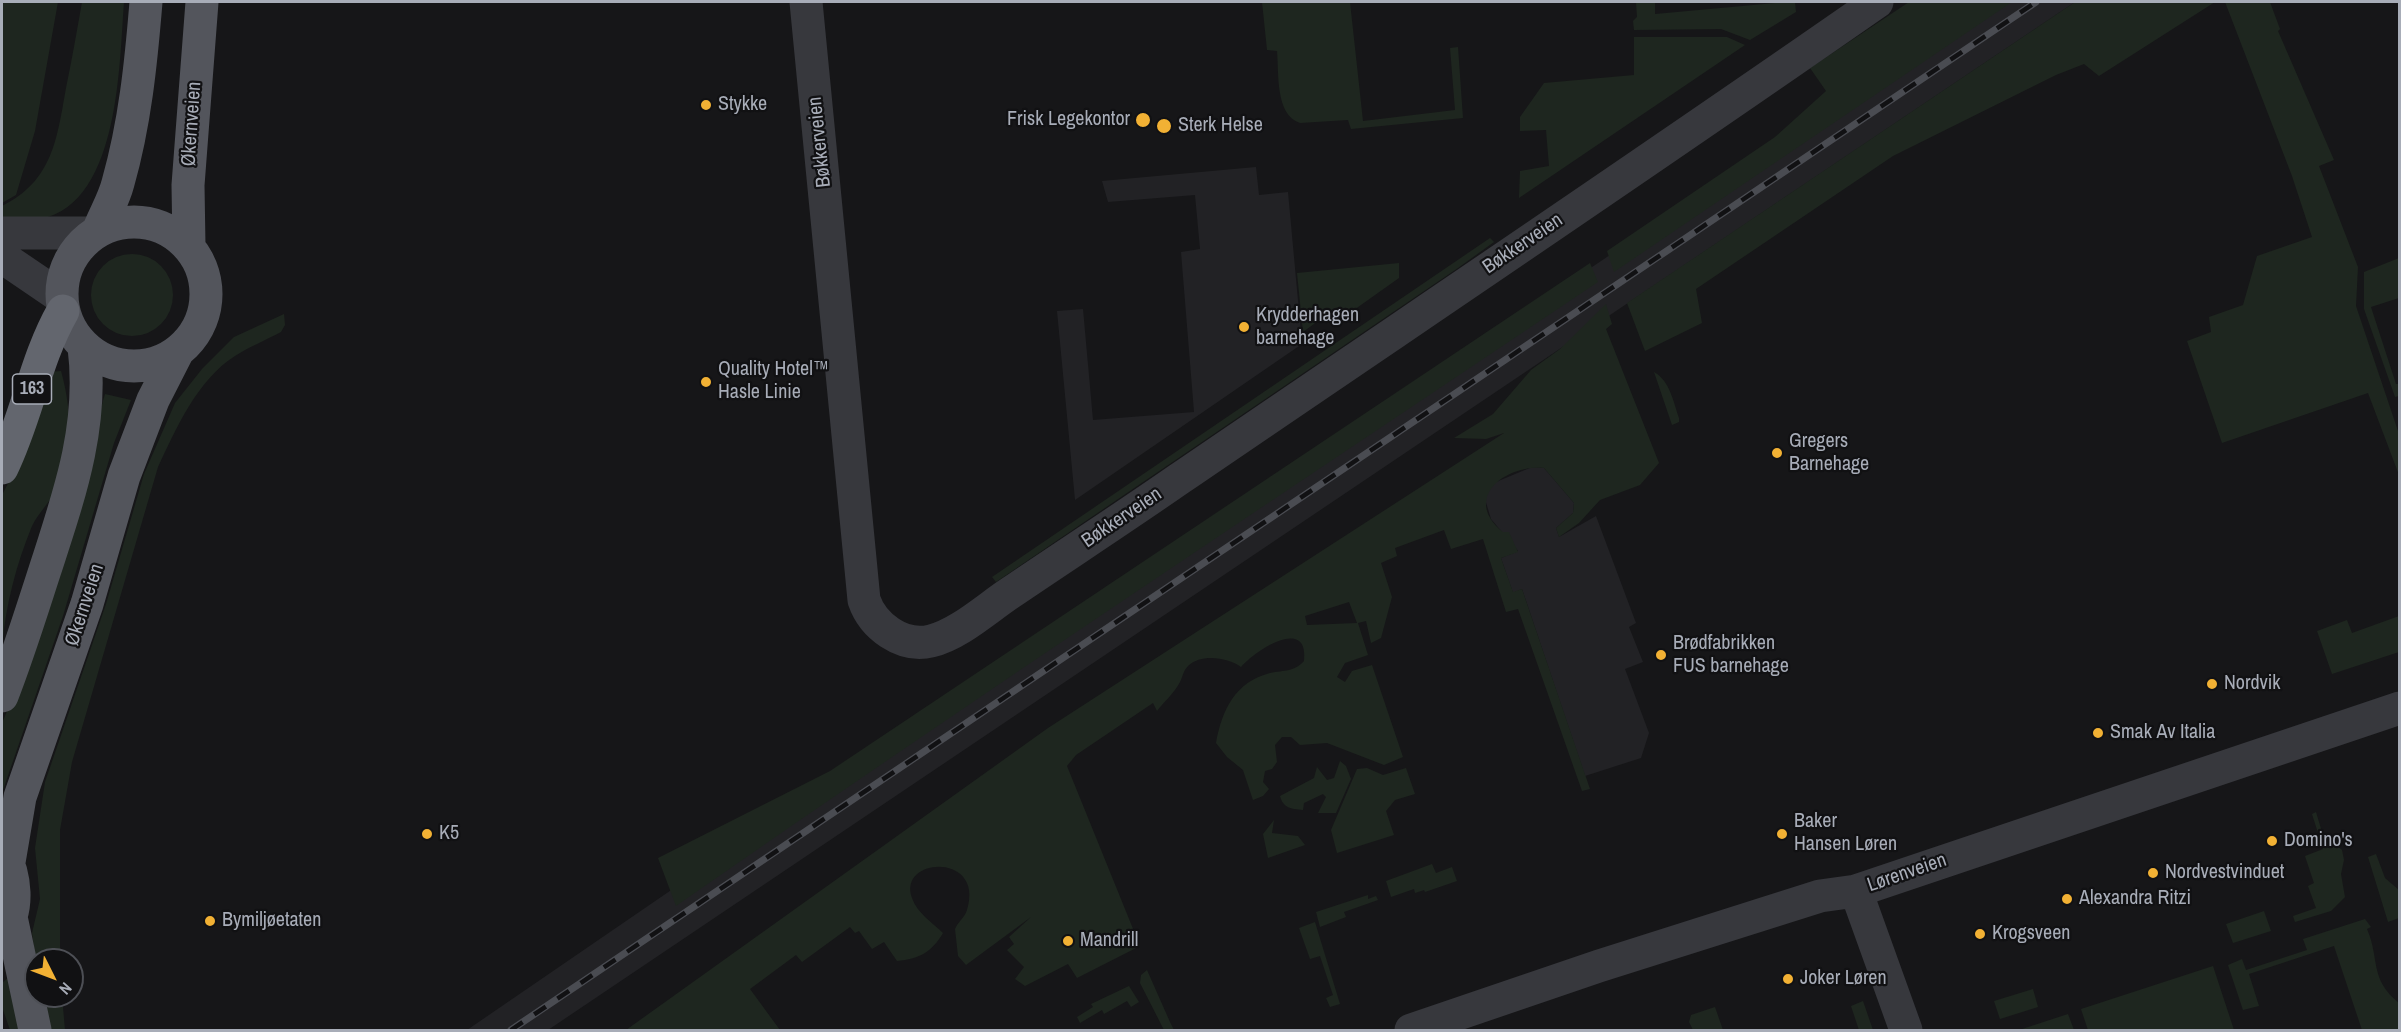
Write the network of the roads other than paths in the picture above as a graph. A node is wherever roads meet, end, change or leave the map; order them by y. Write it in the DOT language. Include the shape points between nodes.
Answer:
graph roads {
  1 [pos="146,2"];
  2 [pos="202,2"];
  3 [pos="806,2"];
  4 [pos="1877,2"];
  5 [pos="96,231"];
  6 [pos="2,233"];
  7 [pos="189,246"];
  8 [pos="2,257"];
  9 [pos="62,304"];
  10 [pos="84,347"];
  11 [pos="177,353"];
  12 [pos="2,468"];
  13 [pos="2,696"];
  14 [pos="2400,708"];
  15 [pos="5,856"];
  16 [pos="1856,891"];
  17 [pos="6,926"];
  18 [pos="35,1030"];
  19 [pos="1411,1030"];
  20 [pos="1906,1030"];
  1 -- 5 [label="main road" via="128,143 118,185"];
  2 -- 7 [label="main road, Økernveien" via="188,185"];
  3 -- 4 [label="street, Bøkkerveien" via="864,600 880,626 898,638 920,642 941,638 993,605"];
  5 -- 6 [label="street"];
  5 -- 7 [label="main road" via="137,221 174,233"];
  5 -- 9 [label="main road" via="79,245 69,261 63,278"];
  7 -- 11 [label="main road" via="207,288 205,308 199,326"];
  8 -- 9 [label="street"];
  9 -- 10 [label="main road" via="68,324"];
  9 -- 12 [label="highway, 163"];
  10 -- 11 [label="main road" via="97,357 129,366 146,365"];
  10 -- 13 [label="main road" via="87,397 81,452"];
  11 -- 15 [label="main road, Økernveien" via="153,400 124,476 87,604 20,797"];
  14 -- 16 [label="street, Lørenveien"];
  15 -- 17 [label="main road, Økernveien" via="14,880"];
  16 -- 19 [label="street, Lørenveien" via="1820,896"];
  16 -- 20 [label="street"];
  17 -- 18 [label="main road"];
}
